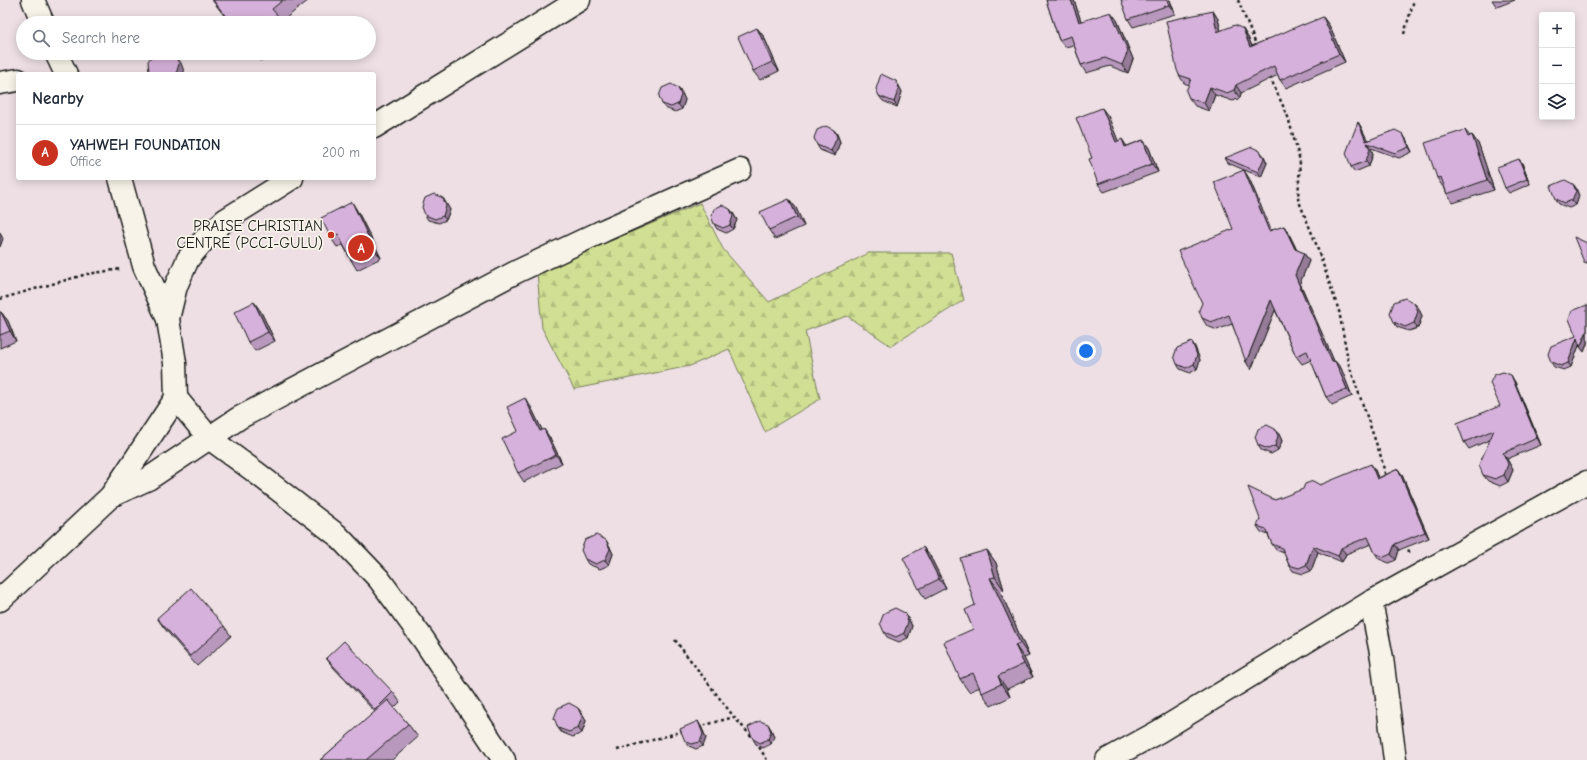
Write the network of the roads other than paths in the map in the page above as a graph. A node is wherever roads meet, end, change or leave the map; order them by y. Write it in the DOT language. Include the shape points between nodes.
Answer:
graph roads {
  1 [pos="33,0"];
  2 [pos="579,0"];
  3 [pos="40,16"];
  4 [pos="59,60"];
  5 [pos="65,72"];
  6 [pos="16,80"];
  7 [pos="0,83"];
  8 [pos="376,126"];
  9 [pos="740,170"];
  10 [pos="121,180"];
  11 [pos="289,180"];
  12 [pos="168,319"];
  13 [pos="176,398"];
  14 [pos="209,438"];
  15 [pos="1587,482"];
  16 [pos="111,496"];
  17 [pos="0,600"];
  18 [pos="1371,602"];
  19 [pos="504,760"];
  20 [pos="1107,760"];
  21 [pos="1395,760"];
  1 -- 3 [label="street"];
  2 -- 8 [label="street"];
  4 -- 5 [label="street"];
  6 -- 7 [label="street"];
  9 -- 14 [label="street" via="516,272 239,418"];
  10 -- 12 [label="street" via="144,266"];
  11 -- 12 [label="street" via="225,220 205,238 188,259 176,286"];
  12 -- 13 [label="street" via="175,363"];
  13 -- 14 [label="street"];
  13 -- 16 [label="street"];
  14 -- 16 [label="street" via="148,479"];
  14 -- 19 [label="street" via="337,535 379,579 423,638"];
  15 -- 18 [label="street"];
  16 -- 17 [label="street"];
  18 -- 20 [label="street" via="1158,732"];
  18 -- 21 [label="street" via="1382,658"];
}
